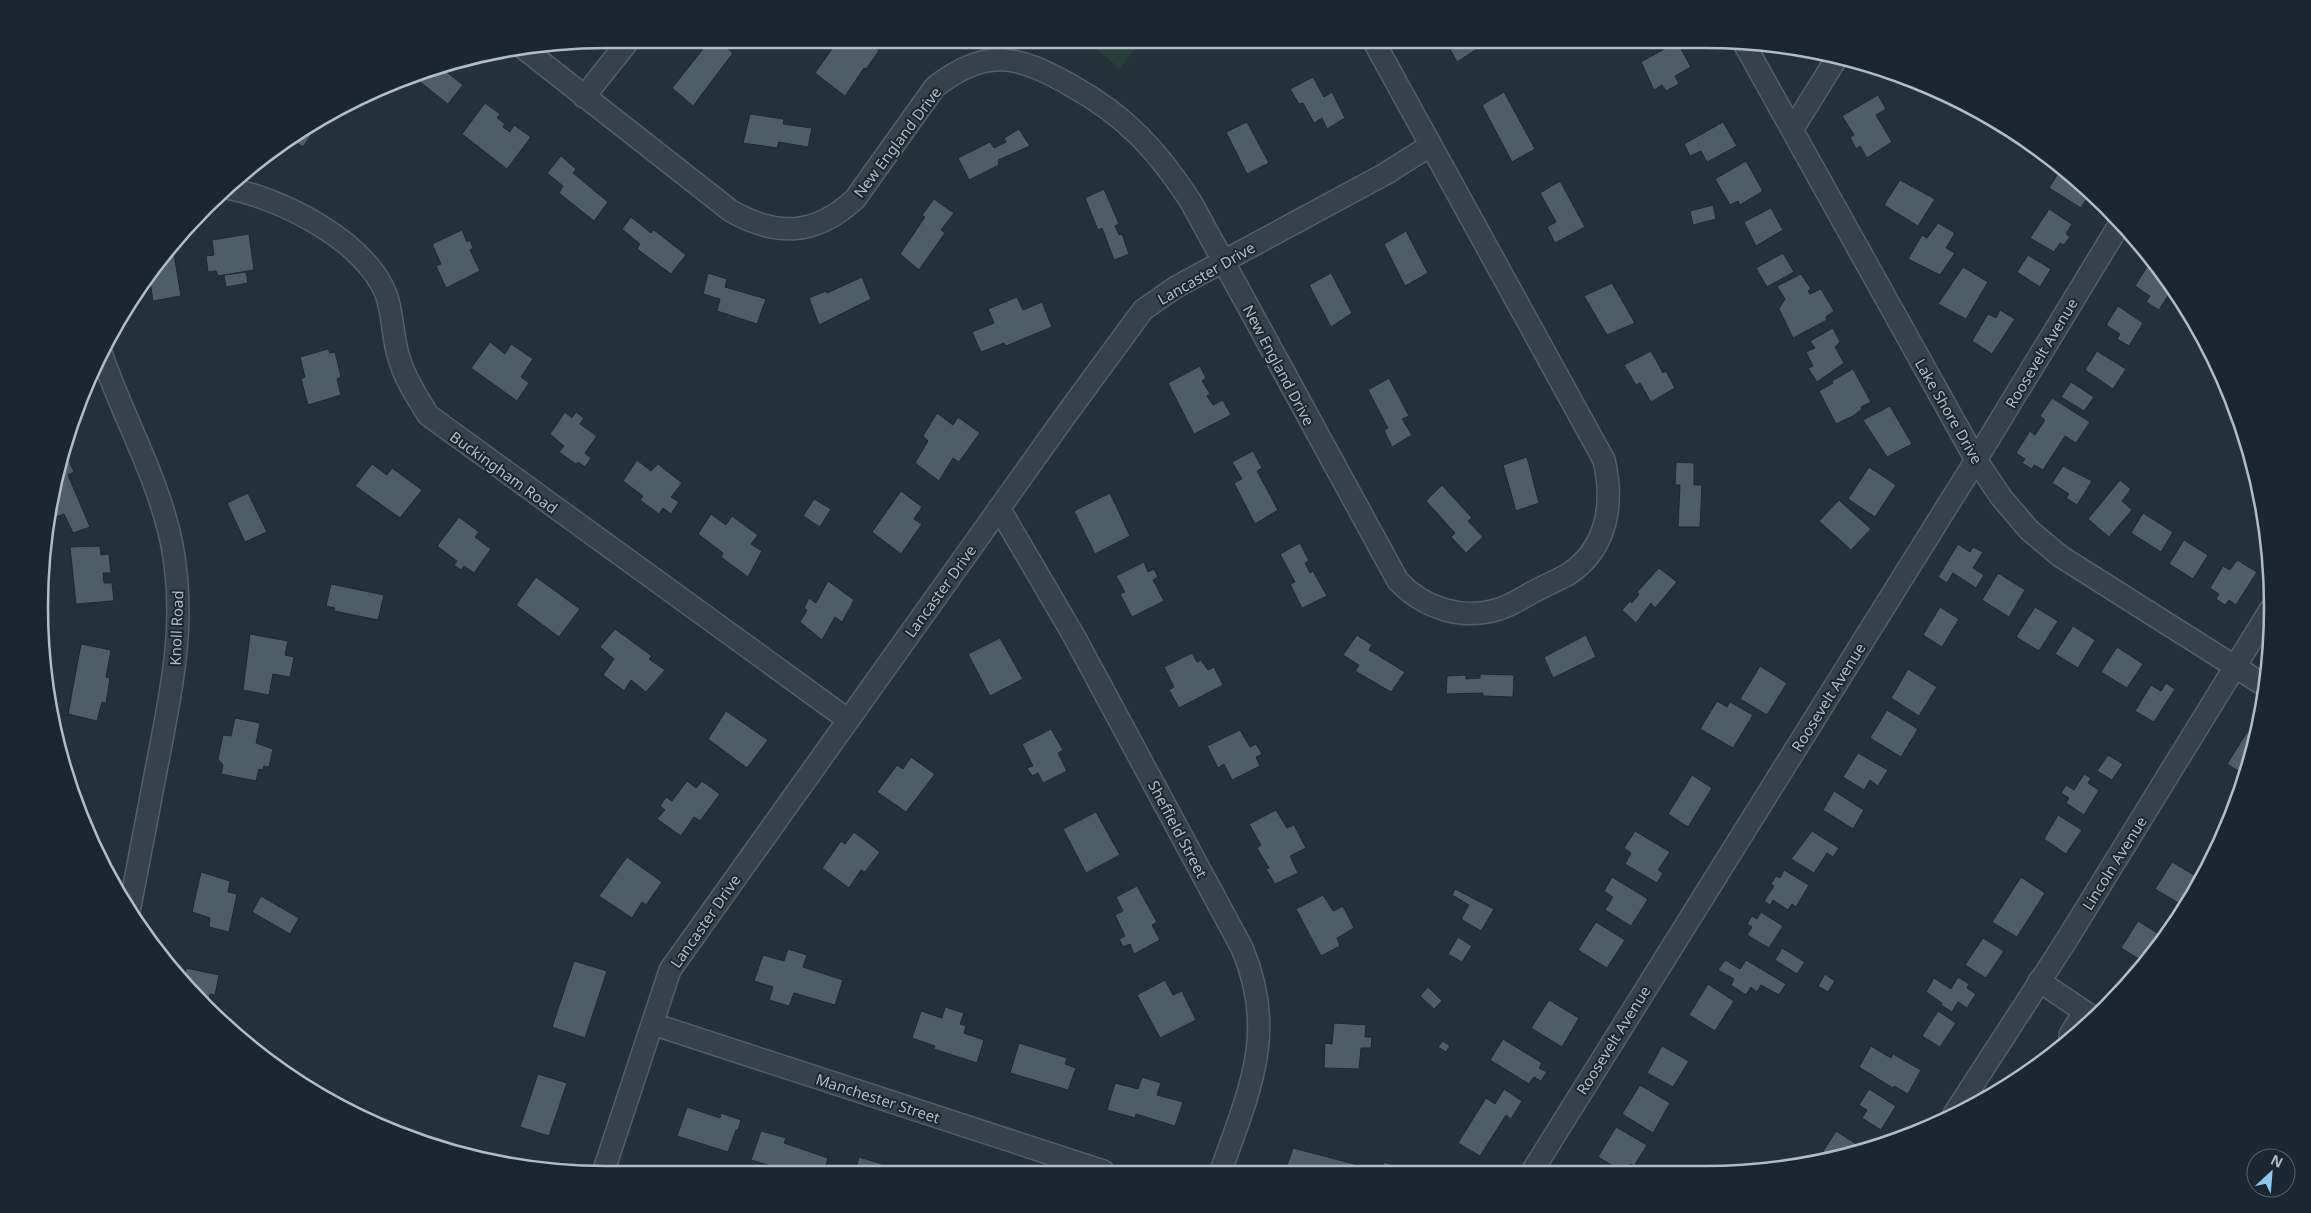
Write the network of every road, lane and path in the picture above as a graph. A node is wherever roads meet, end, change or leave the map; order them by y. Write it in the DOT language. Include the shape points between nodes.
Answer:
graph roads {
  1 [pos="623,48"];
  2 [pos="1377,48"];
  3 [pos="1747,50"];
  4 [pos="529,53"];
  5 [pos="1834,63"];
  6 [pos="584,97"];
  7 [pos="1792,130"];
  8 [pos="1431,145"];
  9 [pos="234,189"];
  10 [pos="2117,229"];
  11 [pos="1223,261"];
  12 [pos="104,361"];
  13 [pos="1976,460"];
  14 [pos="999,508"];
  15 [pos="2263,621"];
  16 [pos="2235,667"];
  17 [pos="2259,682"];
  18 [pos="847,719"];
  19 [pos="131,900"];
  20 [pos="2039,981"];
  21 [pos="2088,1014"];
  22 [pos="652,1024"];
  23 [pos="1961,1103"];
  24 [pos="605,1166"];
  25 [pos="1088,1166"];
  26 [pos="1223,1166"];
  27 [pos="1535,1166"];
  1 -- 6 [label="street"];
  2 -- 8 [label="street, New England Drive"];
  3 -- 7 [label="street, Lake Shore Drive"];
  4 -- 6 [label="street, New England Drive"];
  5 -- 7 [label="street"];
  6 -- 11 [label="street, New England Drive" via="731,211 765,227 793,230 830,218 855,199 919,107 947,78 985,61 1022,62 1040,68 1090,96 1140,134 1168,166"];
  7 -- 13 [label="street, Lake Shore Drive"];
  8 -- 11 [label="street, Lancaster Drive" via="1385,174"];
  8 -- 11 [label="street, New England Drive" via="1604,460 1610,501 1604,529 1590,553 1567,574 1501,609 1473,613 1431,606 1405,588 1388,566"];
  9 -- 18 [label="street, Buckingham Road" via="288,208 349,244 368,264 386,294 399,360 428,415"];
  10 -- 13 [label="street, Roosevelt Avenue"];
  11 -- 14 [label="street, Lancaster Drive" via="1176,287 1144,310"];
  12 -- 19 [label="street, Knoll Road" via="160,500 178,583 180,626 176,668"];
  13 -- 16 [label="street, Lake Shore Drive" via="2029,530 2060,556"];
  13 -- 27 [label="street, Roosevelt Avenue"];
  14 -- 18 [label="street, Lancaster Drive"];
  14 -- 26 [label="street, Sheffield Street" via="1078,645 1249,964 1260,1020 1259,1048 1254,1075"];
  15 -- 16 [label="street, Lincoln Avenue"];
  16 -- 17 [label="street, Lake Shore Drive"];
  16 -- 20 [label="street, Lincoln Avenue"];
  18 -- 22 [label="street, Lancaster Drive" via="670,970"];
  20 -- 21 [label="street"];
  20 -- 23 [label="street, Lincoln Avenue"];
  22 -- 24 [label="street, Lancaster Drive"];
  22 -- 25 [label="street, Manchester Street"];
}
